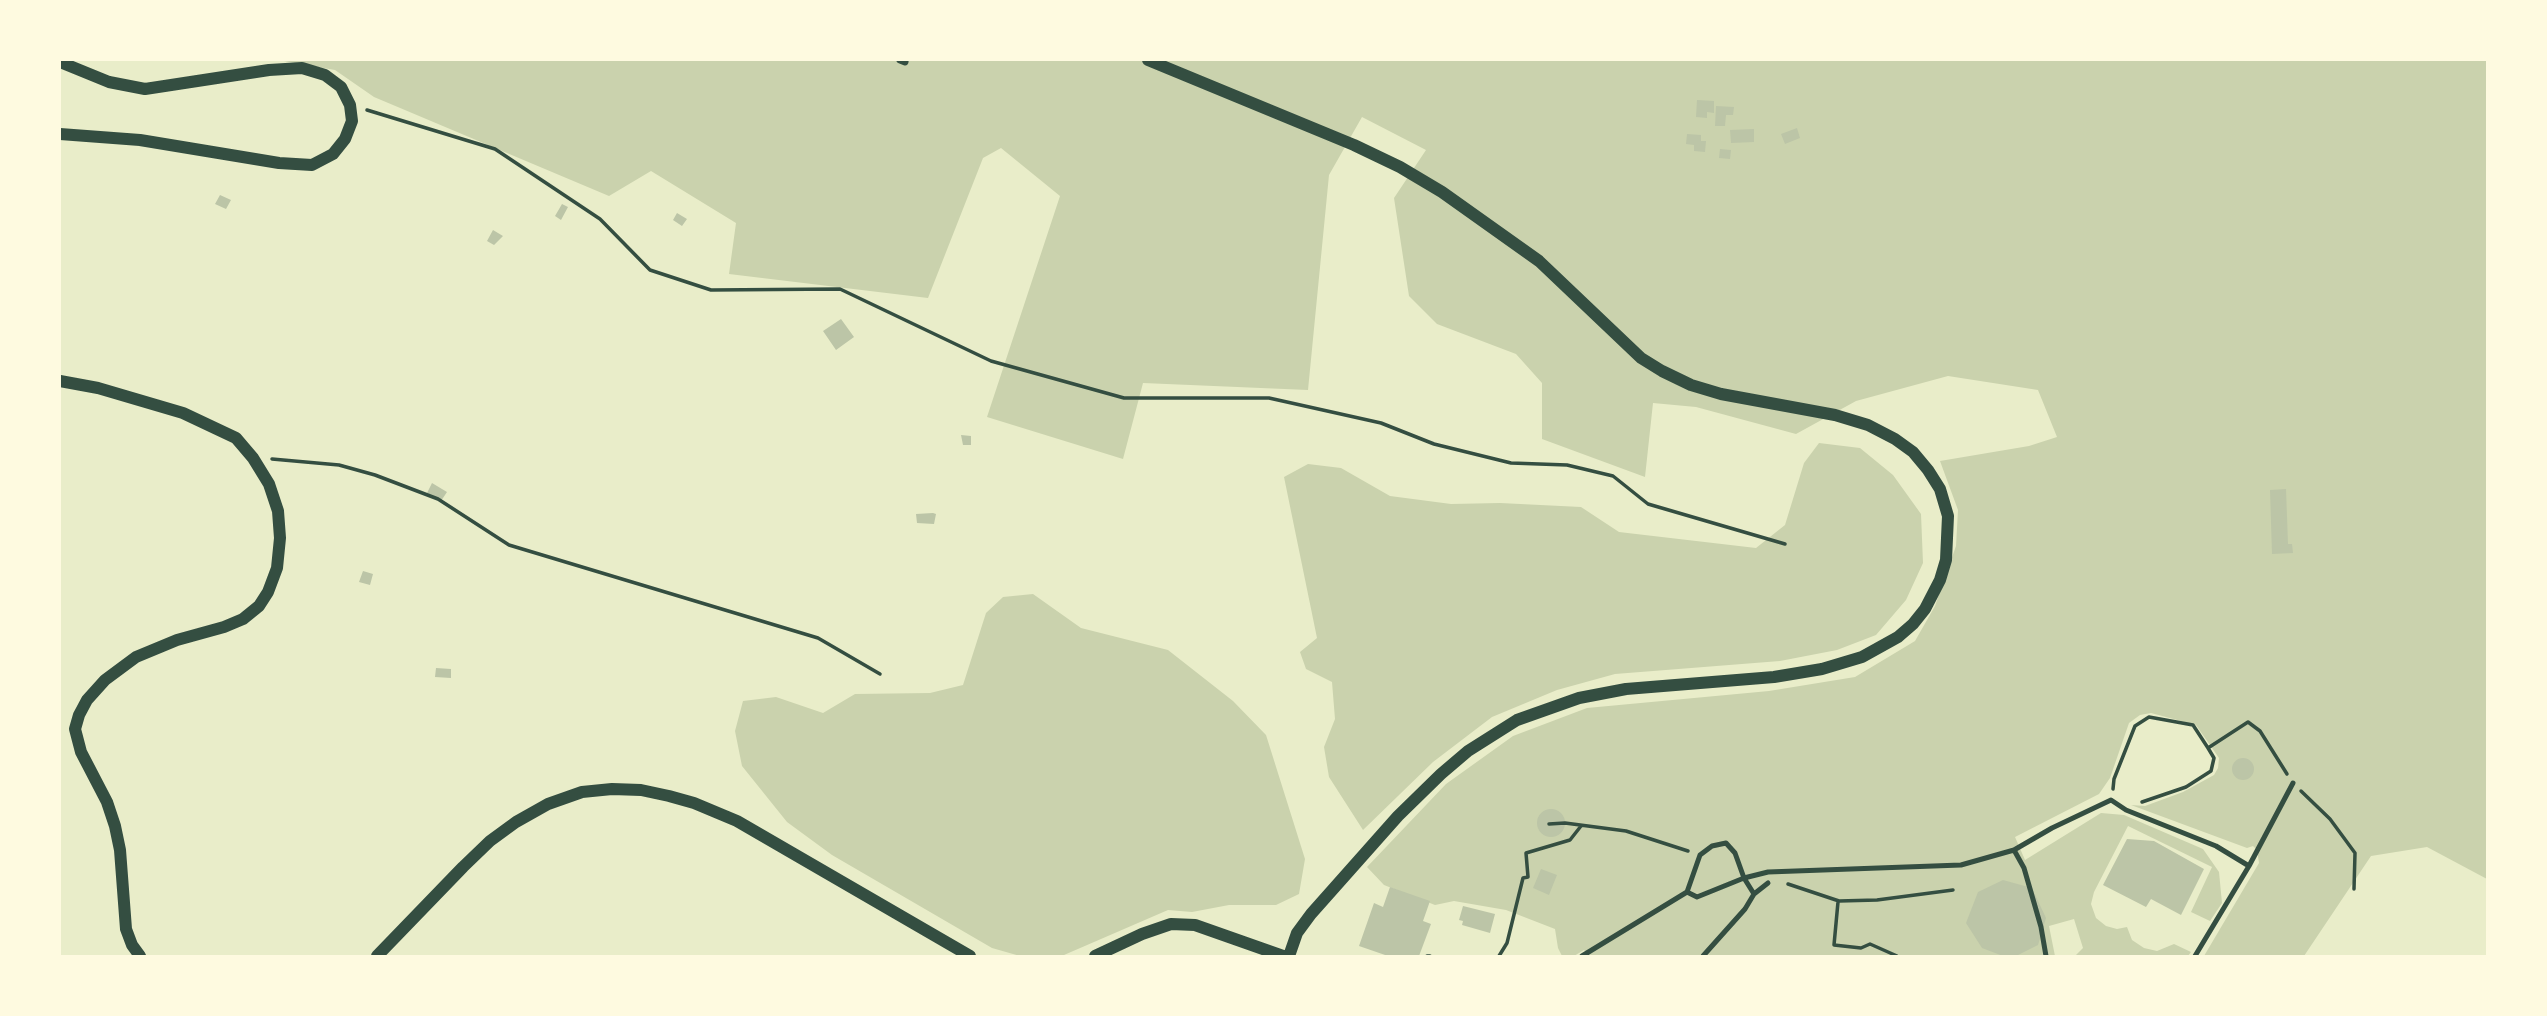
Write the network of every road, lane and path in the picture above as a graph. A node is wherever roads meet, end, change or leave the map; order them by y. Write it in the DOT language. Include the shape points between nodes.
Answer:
graph roads {
  1 [pos="1148,60"];
  2 [pos="60,62"];
  3 [pos="350,105"];
  4 [pos="60,134"];
  5 [pos="60,380"];
  6 [pos="253,458"];
  7 [pos="1785,544"];
  8 [pos="880,674"];
  9 [pos="2208,748"];
  10 [pos="2293,783"];
  11 [pos="2111,800"];
  12 [pos="2138,802"];
  13 [pos="1549,824"];
  14 [pos="1581,826"];
  15 [pos="2014,850"];
  16 [pos="1700,855"];
  17 [pos="2249,866"];
  18 [pos="1744,878"];
  19 [pos="1768,883"];
  20 [pos="2354,889"];
  21 [pos="1953,890"];
  22 [pos="1687,892"];
  23 [pos="1754,894"];
  24 [pos="1839,901"];
  25 [pos="140,957"];
  26 [pos="377,957"];
  27 [pos="970,957"];
  28 [pos="1095,957"];
  29 [pos="1283,957"];
  30 [pos="1289,957"];
  31 [pos="1499,957"];
  32 [pos="1582,957"];
  33 [pos="1703,957"];
  34 [pos="1897,957"];
  35 [pos="2046,957"];
  36 [pos="2195,957"];
  1 -- 30 [label="street" via="1354,145 1442,192 1539,261 1641,358 1662,371 1721,394 1846,418 1895,439 1928,470 1948,516 1946,560 1933,594 1913,624 1878,649 1822,669 1774,677 1626,688 1579,698 1494,732 1398,816 1311,914 1297,933"];
  2 -- 3 [label="street" via="109,82 145,89 302,68 325,75 341,88"];
  3 -- 4 [label="street" via="352,121 345,139 333,154 312,165 140,140"];
  3 -- 7 [label="path" via="495,149 600,219 650,270 710,290 840,289 991,361 1124,398 1269,398 1381,423 1434,444 1511,463 1567,466 1613,476 1648,504"];
  5 -- 6 [label="street" via="193,417 236,438"];
  6 -- 8 [label="path" via="339,465 375,475 438,499 509,545 818,638"];
  6 -- 25 [label="street" via="272,493 280,538 277,568 259,606 224,627 136,657 87,700 75,729 115,826 126,929"];
  9 -- 10 [label="path" via="2248,722 2260,731"];
  9 -- 11 [label="path" via="2193,726 2149,717 2135,726 2114,779"];
  9 -- 12 [label="path" via="2214,758 2211,771 2186,787"];
  10 -- 17 [label="lane"];
  10 -- 20 [label="path" via="2330,819 2355,853"];
  11 -- 15 [label="lane"];
  11 -- 17 [label="lane" via="2216,846"];
  13 -- 14 [label="path"];
  14 -- 16 [label="path" via="1626,831"];
  14 -- 31 [label="path" via="1570,840 1526,853 1528,877 1523,878 1507,943"];
  15 -- 18 [label="lane" via="1961,865 1768,872"];
  15 -- 35 [label="lane" via="2027,880"];
  16 -- 18 [label="lane" via="1726,843"];
  16 -- 22 [label="lane"];
  17 -- 36 [label="lane"];
  18 -- 22 [label="lane" via="1697,897"];
  18 -- 23 [label="lane"];
  19 -- 23 [label="lane"];
  19 -- 24 [label="path" via="1784,883"];
  21 -- 24 [label="path"];
  22 -- 32 [label="lane"];
  23 -- 33 [label="lane"];
  24 -- 34 [label="path" via="1834,945 1871,944"];
  26 -- 27 [label="street" via="463,867 516,822 582,792 612,789 669,796 737,821"];
  28 -- 29 [label="street" via="1171,924 1195,925"];
}
